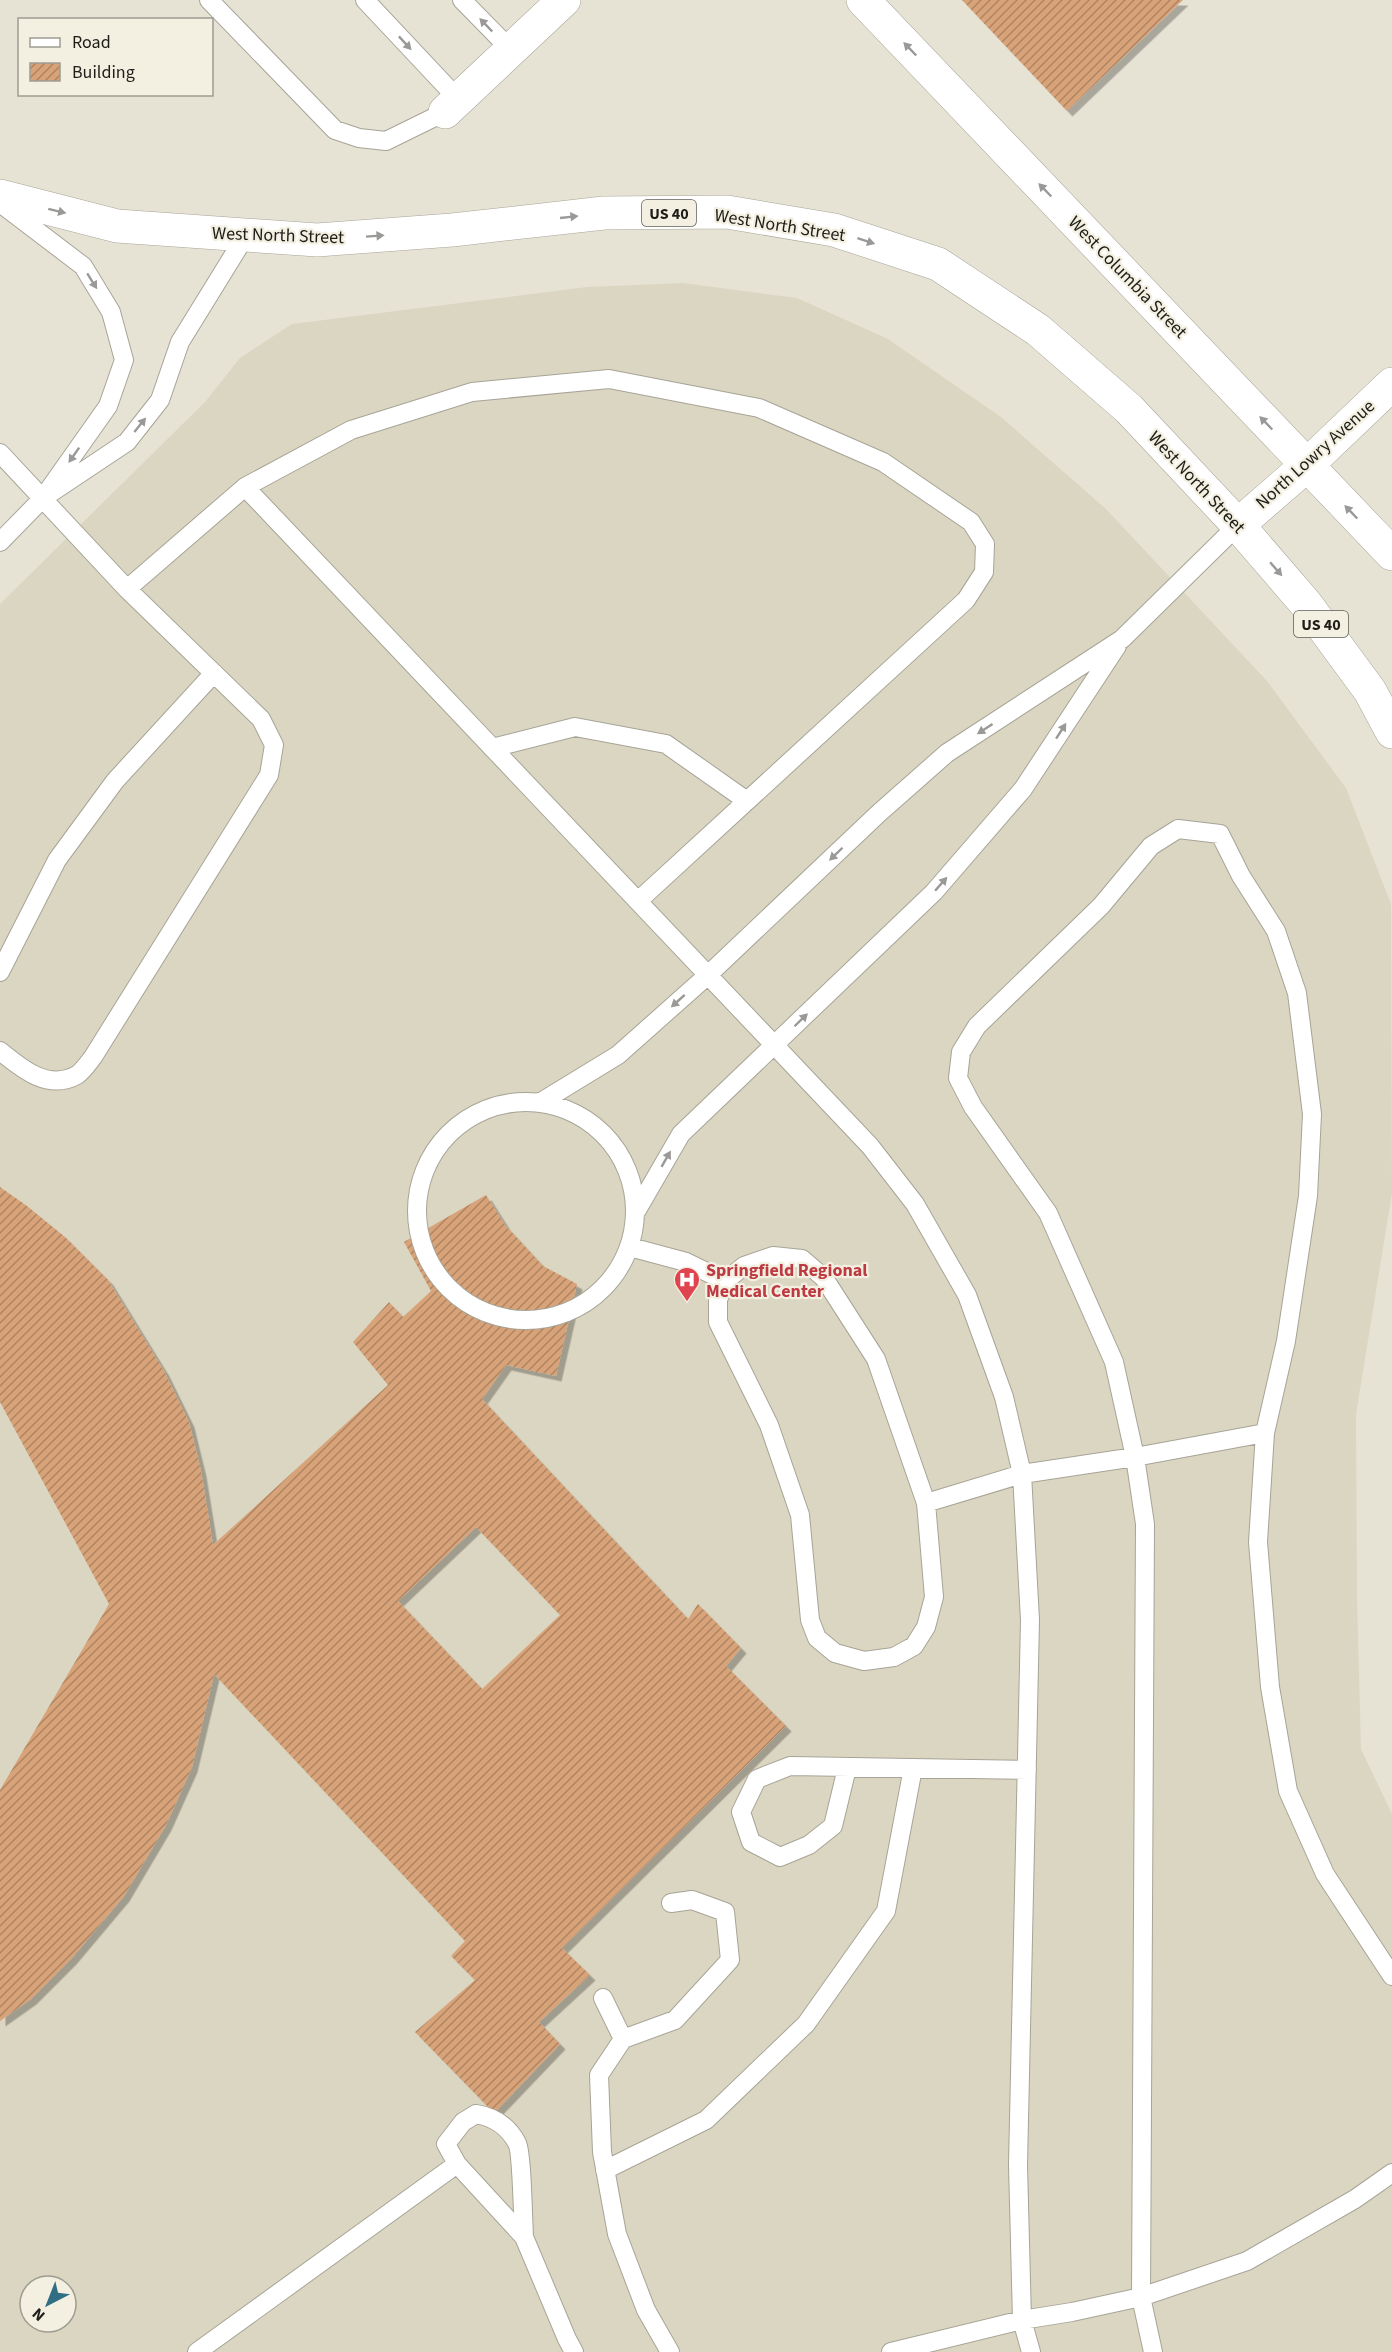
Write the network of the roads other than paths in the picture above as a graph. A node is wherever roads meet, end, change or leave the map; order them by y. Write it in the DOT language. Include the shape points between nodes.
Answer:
graph roads {
  1 [pos="209,0"];
  2 [pos="365,0"];
  3 [pos="462,0"];
  4 [pos="564,0"];
  5 [pos="863,0"];
  6 [pos="511,50"];
  7 [pos="452,105"];
  8 [pos="0,196"];
  9 [pos="0,203"];
  10 [pos="246,235"];
  11 [pos="1392,384"];
  12 [pos="0,453"];
  13 [pos="1307,465"];
  14 [pos="245,487"];
  15 [pos="43,498"];
  16 [pos="1238,525"];
  17 [pos="0,542"];
  18 [pos="1392,554"];
  19 [pos="128,589"];
  20 [pos="1122,639"];
  21 [pos="214,673"];
  22 [pos="1392,732"];
  23 [pos="492,748"];
  24 [pos="747,801"];
  25 [pos="638,901"];
  26 [pos="0,972"];
  27 [pos="708,975"];
  28 [pos="774,1045"];
  29 [pos="0,1051"];
  30 [pos="542,1102"];
  31 [pos="636,1210"];
  32 [pos="630,1247"];
  33 [pos="725,1281"];
  34 [pos="1265,1433"];
  35 [pos="1135,1456"];
  36 [pos="1022,1474"];
  37 [pos="926,1503"];
  38 [pos="848,1768"];
  39 [pos="913,1768"];
  40 [pos="1027,1770"];
  41 [pos="671,1903"];
  42 [pos="1392,1976"];
  43 [pos="603,1998"];
  44 [pos="623,2039"];
  45 [pos="457,2164"];
  46 [pos="605,2170"];
  47 [pos="1392,2173"];
  48 [pos="524,2237"];
  49 [pos="1141,2297"];
  50 [pos="1022,2320"];
  51 [pos="197,2352"];
  52 [pos="574,2352"];
  53 [pos="670,2352"];
  54 [pos="891,2352"];
  55 [pos="1031,2352"];
  56 [pos="1153,2352"];
  1 -- 7 [label="lane" via="335,130 386,141"];
  2 -- 7 [label="lane, one-way"];
  6 -- 3 [label="lane, one-way"];
  4 -- 6 [label="main road"];
  13 -- 5 [label="main road, West Columbia Street, one-way"];
  6 -- 7 [label="main road"];
  8 -- 10 [label="main road, West North Street / US 40, one-way" via="117,226"];
  9 -- 15 [label="lane, one-way" via="83,266 111,312 124,360 108,406"];
  15 -- 10 [label="lane, one-way" via="127,442 160,400 180,342"];
  10 -- 16 [label="main road, West North Street / US 40, one-way" via="317,240 604,213 727,212 834,230 938,264 1038,330 1129,409"];
  11 -- 13 [label="main road, North Lowry Avenue"];
  12 -- 15 [label="lane"];
  13 -- 16 [label="main road, North Lowry Avenue"];
  18 -- 13 [label="main road, West Columbia Street, one-way"];
  14 -- 19 [label="lane"];
  14 -- 23 [label="lane"];
  14 -- 24 [label="lane" via="351,430 472,392 609,379 759,408 883,462 971,522 985,544 984,572 966,600"];
  15 -- 17 [label="lane"];
  15 -- 19 [label="lane"];
  16 -- 20 [label="lane"];
  16 -- 22 [label="main road, West North Street / US 40, one-way" via="1371,691"];
  19 -- 21 [label="lane"];
  20 -- 27 [label="lane, one-way" via="947,753"];
  28 -- 20 [label="lane, one-way" via="934,892 1023,789"];
  21 -- 26 [label="lane" via="115,781 57,860"];
  21 -- 29 [label="lane" via="261,719 274,745 269,775 93,1057 78,1074 53,1082 25,1071"];
  23 -- 24 [label="lane" via="575,728 666,744"];
  23 -- 25 [label="lane"];
  24 -- 25 [label="lane"];
  25 -- 27 [label="lane"];
  27 -- 28 [label="lane"];
  27 -- 30 [label="lane, one-way" via="618,1055"];
  31 -- 28 [label="lane, one-way" via="681,1134"];
  28 -- 36 [label="lane" via="870,1146 915,1204 967,1295 1004,1397"];
  30 -- 31 [label="lane" via="578,1114 608,1137 630,1172"];
  30 -- 32 [label="lane" via="503,1103 468,1117 438,1145 420,1179 416,1217 425,1254 444,1284 474,1308 521,1320 549,1319 583,1306 612,1281"];
  31 -- 32 [label="lane"];
  32 -- 33 [label="lane" via="686,1262"];
  33 -- 37 [label="lane" via="744,1266 773,1256 802,1259 824,1278 876,1359"];
  33 -- 37 [label="lane" via="718,1300 718,1322 769,1425 800,1515 810,1620 818,1638 835,1653 864,1661 894,1657 914,1646 926,1627 934,1597"];
  34 -- 35 [label="lane"];
  34 -- 35 [label="lane" via="1286,1341 1308,1196 1312,1114 1297,993 1276,931 1220,834 1178,829 1151,846 1101,906 977,1026 961,1052 958,1078 973,1107 1048,1213 1114,1362"];
  34 -- 42 [label="lane" via="1258,1542 1270,1687 1288,1791 1325,1874"];
  35 -- 36 [label="lane"];
  35 -- 49 [label="lane" via="1145,1524"];
  36 -- 37 [label="lane"];
  36 -- 40 [label="lane" via="1030,1620"];
  38 -- 38 [label="lane" via="790,1766 757,1779 741,1812 751,1842 780,1857 809,1845 825,1833 833,1826"];
  38 -- 39 [label="lane"];
  39 -- 40 [label="lane"];
  39 -- 46 [label="lane" via="886,1911 806,2024 706,2120"];
  40 -- 50 [label="lane" via="1018,2165"];
  41 -- 44 [label="lane" via="692,1900 725,1912 730,1960 675,2020"];
  43 -- 44 [label="lane"];
  44 -- 46 [label="lane" via="599,2074"];
  45 -- 48 [label="lane"];
  45 -- 48 [label="lane" via="446,2144 463,2122 476,2114 502,2124 518,2144"];
  45 -- 51 [label="lane"];
  46 -- 53 [label="lane" via="617,2234 646,2310"];
  47 -- 49 [label="lane" via="1355,2199 1247,2261"];
  48 -- 52 [label="lane"];
  49 -- 50 [label="lane"];
  49 -- 56 [label="lane"];
  50 -- 54 [label="lane"];
  50 -- 55 [label="lane"];
}
